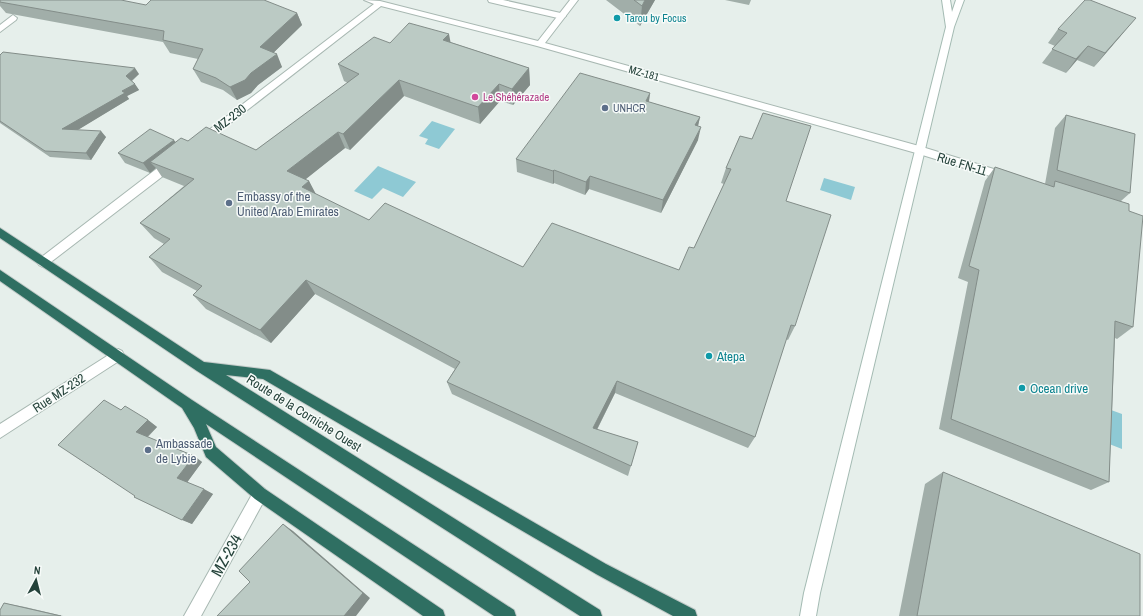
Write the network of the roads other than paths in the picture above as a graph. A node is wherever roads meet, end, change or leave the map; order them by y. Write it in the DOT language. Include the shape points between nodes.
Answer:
graph roads {
  1 [pos="368,0"];
  2 [pos="492,0"];
  3 [pos="574,0"];
  4 [pos="946,0"];
  5 [pos="960,0"];
  6 [pos="380,3"];
  7 [pos="562,16"];
  8 [pos="13,18"];
  9 [pos="950,27"];
  10 [pos="0,29"];
  11 [pos="540,44"];
  12 [pos="192,147"];
  13 [pos="919,150"];
  14 [pos="180,157"];
  15 [pos="1016,180"];
  16 [pos="0,232"];
  17 [pos="43,262"];
  18 [pos="0,274"];
  19 [pos="118,355"];
  20 [pos="202,367"];
  21 [pos="187,404"];
  22 [pos="0,432"];
  23 [pos="260,494"];
  24 [pos="192,616"];
  25 [pos="437,616"];
  26 [pos="508,616"];
  27 [pos="594,616"];
  28 [pos="689,616"];
  29 [pos="808,616"];
  1 -- 6 [label="street, MZ-181"];
  2 -- 7 [label="street"];
  3 -- 7 [label="street"];
  4 -- 9 [label="street"];
  5 -- 9 [label="street"];
  6 -- 11 [label="street, MZ-181"];
  6 -- 12 [label="street, MZ-230"];
  7 -- 11 [label="street"];
  8 -- 10 [label="street"];
  9 -- 13 [label="street"];
  11 -- 13 [label="street, MZ-181"];
  13 -- 15 [label="street, Rue FN-11"];
  13 -- 29 [label="street"];
  14 -- 17 [label="street"];
  16 -- 17 [label="highway, Route de la Corniche Ouest"];
  17 -- 20 [label="highway, Route de la Corniche Ouest"];
  18 -- 19 [label="highway"];
  19 -- 21 [label="highway"];
  19 -- 22 [label="street, Rue MZ-232"];
  20 -- 27 [label="highway, Route de la Corniche Ouest"];
  20 -- 28 [label="highway" via="265,374 601,569"];
  21 -- 23 [label="highway" via="211,452"];
  21 -- 26 [label="highway"];
  23 -- 24 [label="street, MZ-234"];
  23 -- 25 [label="highway"];
}
